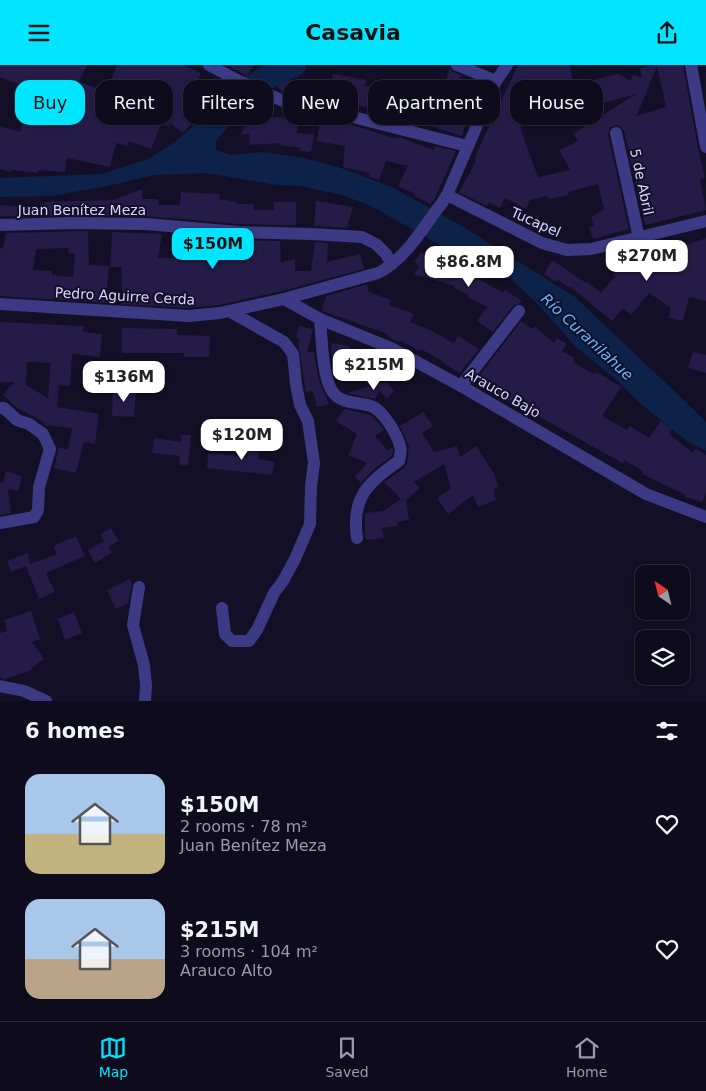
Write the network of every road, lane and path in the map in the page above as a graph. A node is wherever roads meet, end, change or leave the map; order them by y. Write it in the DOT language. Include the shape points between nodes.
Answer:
graph roads {
  1 [pos="209,65"];
  2 [pos="457,65"];
  3 [pos="507,65"];
  4 [pos="690,65"];
  5 [pos="494,80"];
  6 [pos="497,80"];
  7 [pos="476,125"];
  8 [pos="616,133"];
  9 [pos="467,146"];
  10 [pos="706,147"];
  11 [pos="444,199"];
  12 [pos="706,221"];
  13 [pos="0,225"];
  14 [pos="639,238"];
  15 [pos="392,264"];
  16 [pos="284,299"];
  17 [pos="0,305"];
  18 [pos="229,311"];
  19 [pos="519,311"];
  20 [pos="320,319"];
  21 [pos="461,386"];
  22 [pos="0,408"];
  23 [pos="706,517"];
  24 [pos="0,523"];
  25 [pos="357,538"];
  26 [pos="139,587"];
  27 [pos="222,608"];
  28 [pos="0,686"];
  29 [pos="46,701"];
  30 [pos="145,701"];
  1 -- 9 [label="street" via="294,106 353,117"];
  2 -- 5 [label="street"];
  3 -- 6 [label="street, Pedro Aguirre Cerda"];
  4 -- 10 [label="street"];
  7 -- 9 [label="street, Pedro Aguirre Cerda"];
  8 -- 14 [label="street, 5 de Abril"];
  9 -- 11 [label="street, Pedro Aguirre Cerda"];
  11 -- 14 [label="street, Tucapel" via="554,247 579,251"];
  11 -- 15 [label="street, Pedro Aguirre Cerda"];
  12 -- 14 [label="street, Tucapel"];
  13 -- 15 [label="street, Juan Benítez Meza" via="146,224 362,237 381,249"];
  15 -- 16 [label="street, Pedro Aguirre Cerda" via="369,277"];
  16 -- 18 [label="street, Pedro Aguirre Cerda"];
  16 -- 20 [label="street, Arauco Bajo"];
  17 -- 18 [label="street, Pedro Aguirre Cerda" via="189,316"];
  18 -- 27 [label="street" via="284,342 293,354 300,405 308,421 314,463 310,524 295,559 249,641 232,641 225,634"];
  19 -- 21 [label="street"];
  20 -- 21 [label="street, Arauco Bajo" via="391,348"];
  20 -- 25 [label="street" via="327,381 333,393 346,401 371,406 380,412 401,447 399,461 374,481 360,498 355,514"];
  21 -- 23 [label="street, Arauco Bajo" via="646,494"];
  22 -- 24 [label="street" via="43,435 50,449 34,517"];
  26 -- 30 [label="street" via="133,625 144,665"];
  28 -- 29 [label="street" via="24,691"];
}
